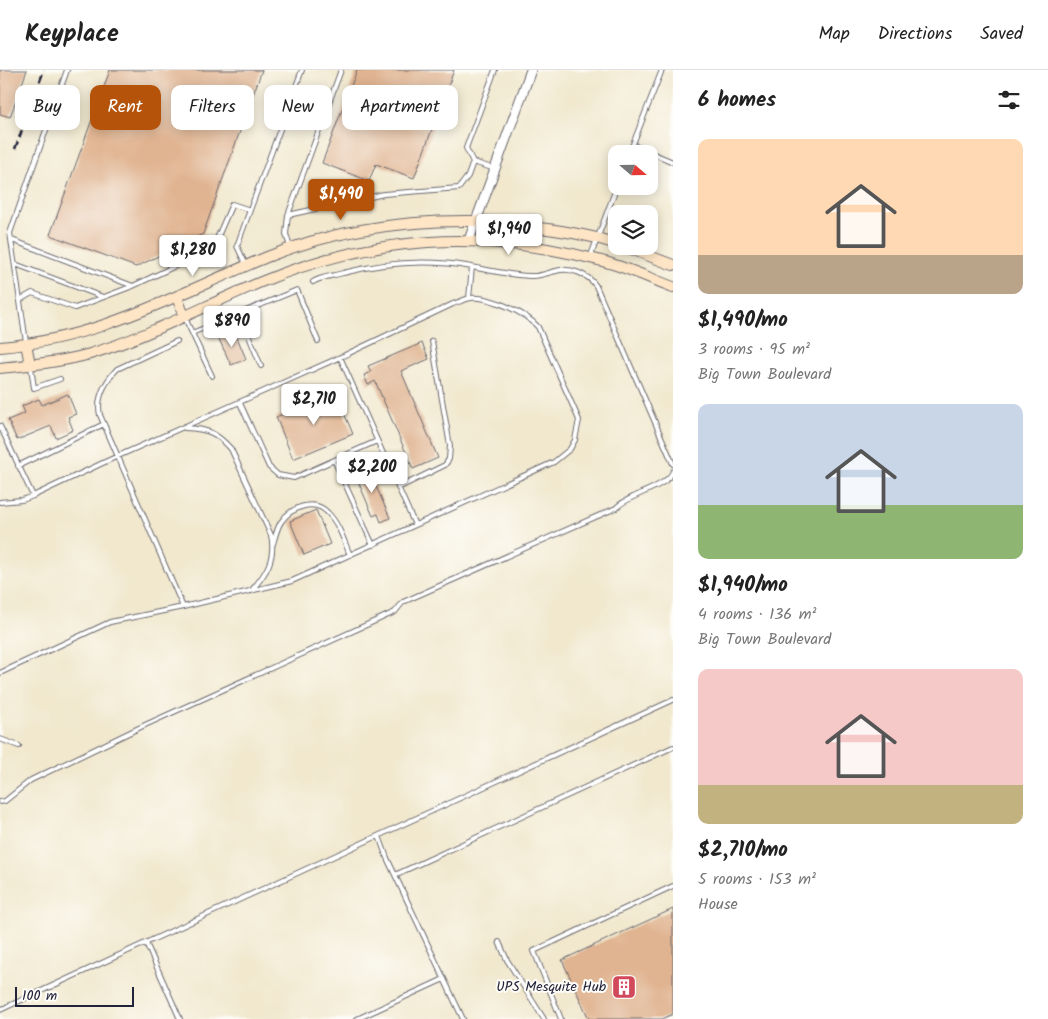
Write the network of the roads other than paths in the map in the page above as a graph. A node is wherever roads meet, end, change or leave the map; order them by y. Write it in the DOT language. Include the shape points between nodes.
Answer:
graph roads {
  1 [pos="67,70"];
  2 [pos="302,70"];
  3 [pos="341,70"];
  4 [pos="495,70"];
  5 [pos="531,70"];
  6 [pos="662,70"];
  7 [pos="633,145"];
  8 [pos="658,156"];
  9 [pos="473,162"];
  10 [pos="673,162"];
  11 [pos="495,169"];
  12 [pos="613,195"];
  13 [pos="250,210"];
  14 [pos="288,215"];
  15 [pos="476,221"];
  16 [pos="596,238"];
  17 [pos="12,240"];
  18 [pos="469,240"];
  19 [pos="608,242"];
  20 [pos="290,248"];
  21 [pos="647,255"];
  22 [pos="590,258"];
  23 [pos="15,264"];
  24 [pos="673,265"];
  25 [pos="247,266"];
  26 [pos="472,267"];
  27 [pos="313,282"];
  28 [pos="133,286"];
  29 [pos="673,287"];
  30 [pos="103,297"];
  31 [pos="177,297"];
  32 [pos="470,298"];
  33 [pos="20,300"];
  34 [pos="240,314"];
  35 [pos="184,316"];
  36 [pos="192,333"];
  37 [pos="177,341"];
  38 [pos="318,341"];
  39 [pos="432,341"];
  40 [pos="26,344"];
  41 [pos="0,347"];
  42 [pos="340,357"];
  43 [pos="30,364"];
  44 [pos="261,366"];
  45 [pos="0,368"];
  46 [pos="212,376"];
  47 [pos="60,379"];
  48 [pos="240,403"];
  49 [pos="104,424"];
  50 [pos="0,426"];
  51 [pos="183,428"];
  52 [pos="377,442"];
  53 [pos="118,456"];
  54 [pos="334,460"];
  55 [pos="673,464"];
  56 [pos="18,466"];
  57 [pos="673,471"];
  58 [pos="398,488"];
  59 [pos="33,496"];
  60 [pos="0,502"];
  61 [pos="414,525"];
  62 [pos="373,545"];
  63 [pos="272,546"];
  64 [pos="350,555"];
  65 [pos="251,591"];
  66 [pos="183,607"];
  67 [pos="0,673"];
  68 [pos="673,700"];
  69 [pos="0,739"];
  70 [pos="19,746"];
  71 [pos="673,747"];
  72 [pos="0,802"];
  73 [pos="379,836"];
  74 [pos="395,875"];
  75 [pos="673,886"];
  76 [pos="499,942"];
  77 [pos="146,943"];
  78 [pos="444,979"];
  79 [pos="0,1010"];
  80 [pos="180,1019"];
  81 [pos="357,1019"];
  82 [pos="463,1019"];
  83 [pos="544,1019"];
  84 [pos="561,1019"];
  1 -- 17 [label="lane" via="10,233"];
  2 -- 13 [label="lane"];
  3 -- 14 [label="lane"];
  4 -- 9 [label="lane" via="466,148"];
  5 -- 11 [label="street"];
  6 -- 7 [label="lane"];
  8 -- 10 [label="lane"];
  9 -- 11 [label="lane"];
  9 -- 14 [label="lane" via="459,188 384,194"];
  11 -- 15 [label="street"];
  12 -- 16 [label="lane"];
  13 -- 25 [label="lane" via="237,246"];
  13 -- 28 [label="lane" via="232,204 215,243 207,250"];
  14 -- 20 [label="lane" via="286,234"];
  15 -- 16 [label="main road"];
  15 -- 18 [label="street"];
  15 -- 20 [label="main road" via="376,228 332,235"];
  16 -- 19 [label="main road"];
  16 -- 22 [label="lane"];
  17 -- 23 [label="lane"];
  17 -- 28 [label="lane"];
  18 -- 22 [label="main road" via="518,244"];
  18 -- 35 [label="main road" via="382,246 340,254 261,282"];
  20 -- 25 [label="main road"];
  21 -- 24 [label="main road"];
  22 -- 29 [label="main road"];
  23 -- 30 [label="lane"];
  23 -- 33 [label="lane"];
  25 -- 31 [label="main road"];
  26 -- 27 [label="lane" via="430,261 402,262"];
  26 -- 32 [label="lane"];
  26 -- 55 [label="lane" via="532,277 569,270 592,279"];
  28 -- 30 [label="lane"];
  30 -- 33 [label="lane" via="75,308 32,293"];
  31 -- 35 [label="main road"];
  31 -- 40 [label="main road" via="82,333"];
  32 -- 42 [label="lane"];
  32 -- 61 [label="lane" via="517,311 538,327 579,420 577,432 570,449 554,462"];
  33 -- 40 [label="lane"];
  34 -- 36 [label="lane"];
  34 -- 38 [label="lane" via="297,290"];
  34 -- 44 [label="lane"];
  35 -- 36 [label="lane"];
  35 -- 43 [label="main road" via="88,355"];
  36 -- 46 [label="lane"];
  37 -- 49 [label="lane" via="124,365 111,376 98,405"];
  39 -- 58 [label="lane" via="450,446 449,459 444,466"];
  40 -- 41 [label="main road"];
  40 -- 43 [label="main road"];
  42 -- 48 [label="lane"];
  42 -- 52 [label="lane"];
  43 -- 45 [label="main road"];
  43 -- 47 [label="lane" via="34,388"];
  48 -- 51 [label="lane"];
  48 -- 54 [label="lane" via="269,467 278,475 294,478"];
  49 -- 53 [label="lane"];
  49 -- 56 [label="lane"];
  50 -- 56 [label="lane"];
  51 -- 53 [label="lane"];
  51 -- 63 [label="lane" via="211,432 231,449 271,536"];
  52 -- 54 [label="lane"];
  52 -- 58 [label="lane"];
  53 -- 59 [label="lane"];
  53 -- 66 [label="lane"];
  54 -- 62 [label="lane"];
  56 -- 59 [label="lane"];
  57 -- 72 [label="lane" via="665,481 616,508 403,602 395,612 145,725 31,780"];
  58 -- 61 [label="lane"];
  59 -- 60 [label="lane"];
  61 -- 62 [label="lane"];
  62 -- 64 [label="lane"];
  63 -- 64 [label="lane" via="281,522 291,512 307,505 330,514"];
  63 -- 65 [label="lane" via="271,561"];
  64 -- 65 [label="lane" via="292,581"];
  65 -- 66 [label="lane"];
  66 -- 67 [label="lane" via="110,622"];
  68 -- 73 [label="lane"];
  69 -- 70 [label="lane"];
  71 -- 74 [label="lane"];
  73 -- 74 [label="lane"];
  73 -- 77 [label="lane"];
  74 -- 78 [label="lane"];
  75 -- 84 [label="lane" via="534,951"];
  76 -- 83 [label="lane"];
  77 -- 79 [label="lane"];
  77 -- 80 [label="lane"];
  78 -- 81 [label="lane"];
  78 -- 82 [label="lane"];
}
